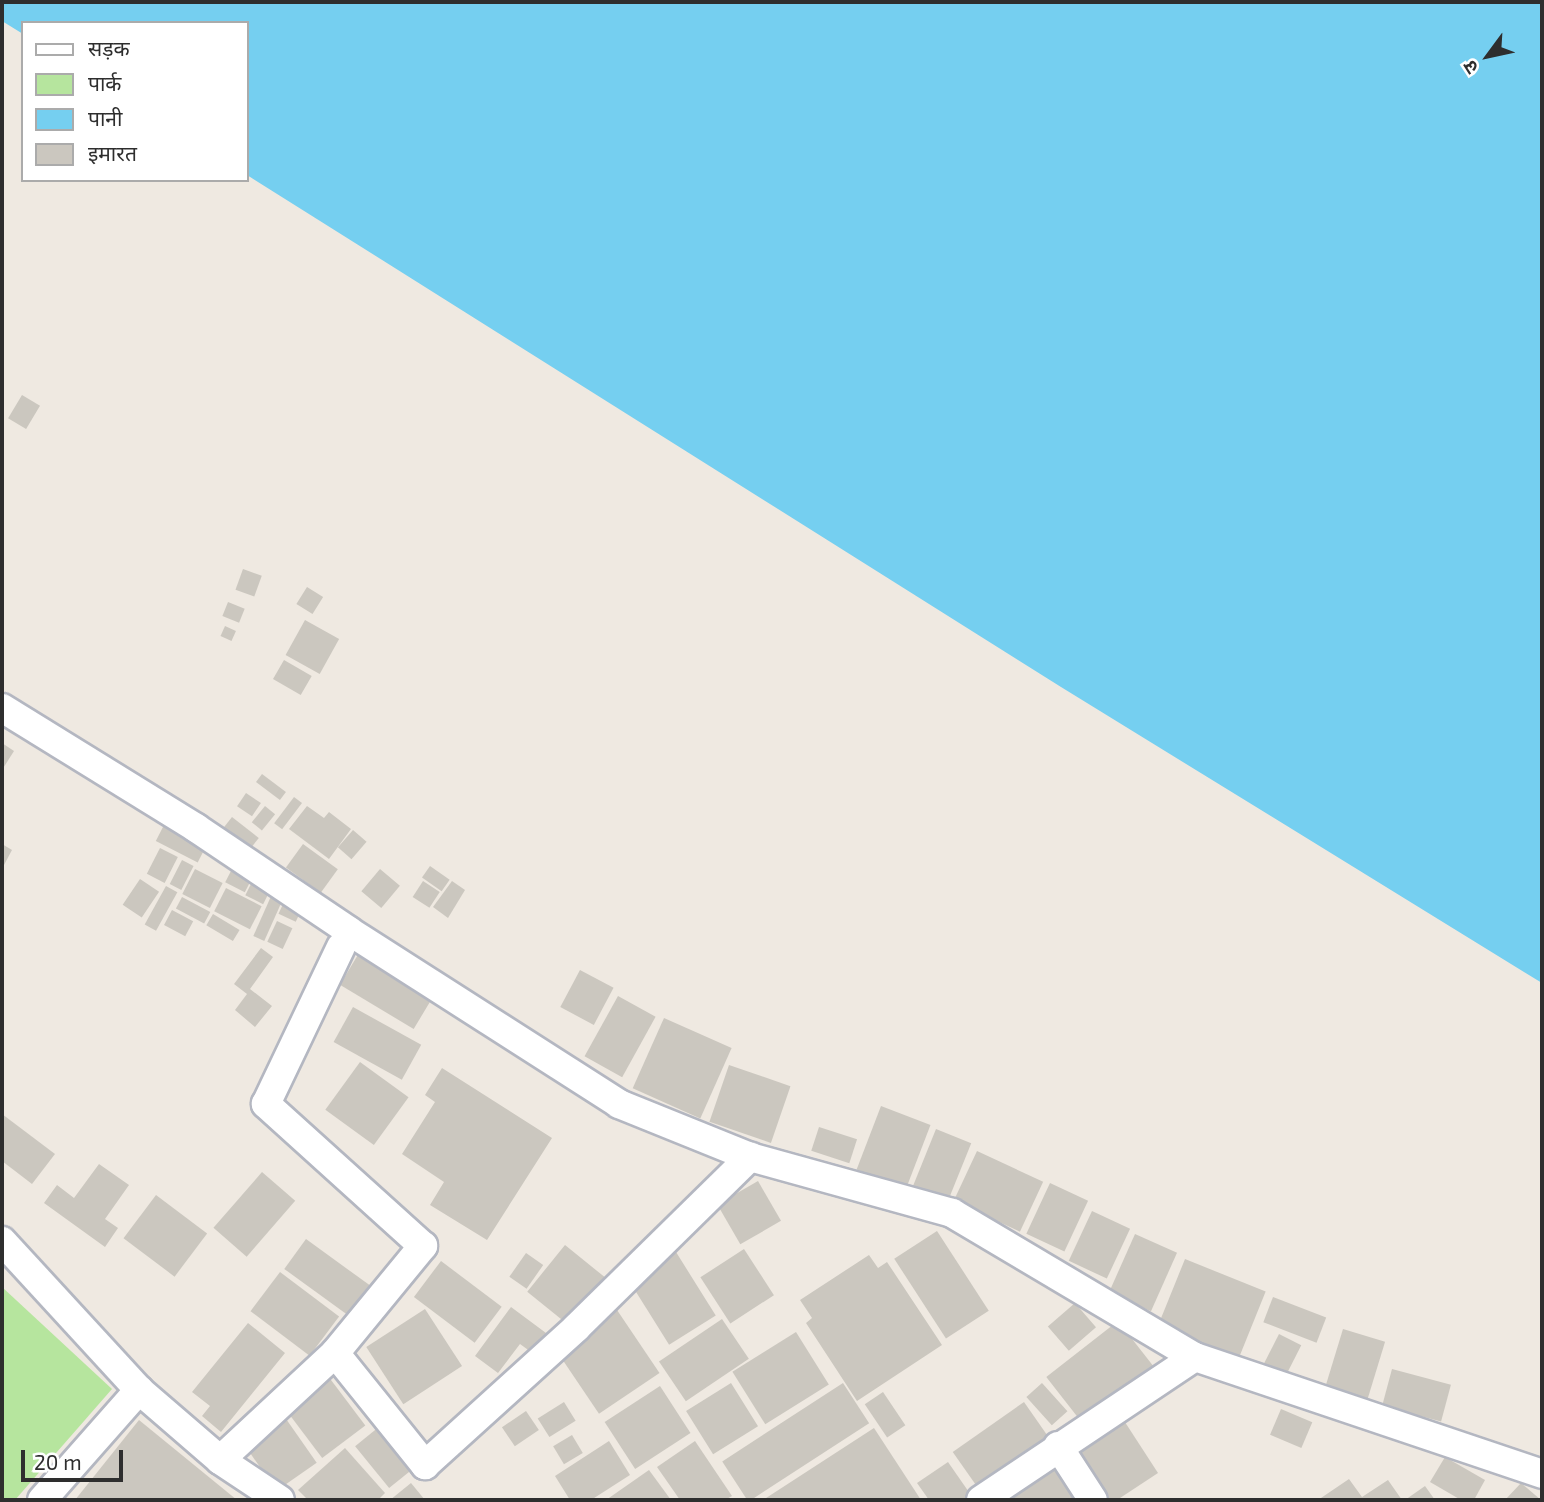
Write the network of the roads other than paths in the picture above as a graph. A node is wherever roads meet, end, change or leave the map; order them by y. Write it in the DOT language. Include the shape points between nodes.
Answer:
graph roads {
  1 [pos="2,708"];
  2 [pos="341,947"];
  3 [pos="750,1157"];
  4 [pos="2,1241"];
  5 [pos="335,1353"];
  6 [pos="1195,1357"];
  7 [pos="139,1390"];
  8 [pos="1058,1446"];
  9 [pos="220,1460"];
  10 [pos="1542,1474"];
  11 [pos="42,1500"];
  12 [pos="280,1500"];
  13 [pos="981,1500"];
  14 [pos="1093,1500"];
  1 -- 3 [label="street" via="196,828 619,1104"];
  2 -- 5 [label="street" via="266,1104 423,1246"];
  3 -- 5 [label="street" via="577,1326 425,1465"];
  3 -- 6 [label="street" via="952,1213"];
  4 -- 7 [label="street"];
  5 -- 9 [label="street"];
  6 -- 8 [label="street"];
  6 -- 10 [label="street"];
  7 -- 9 [label="street"];
  7 -- 11 [label="street"];
  8 -- 13 [label="street"];
  8 -- 14 [label="street"];
  9 -- 12 [label="street"];
}
